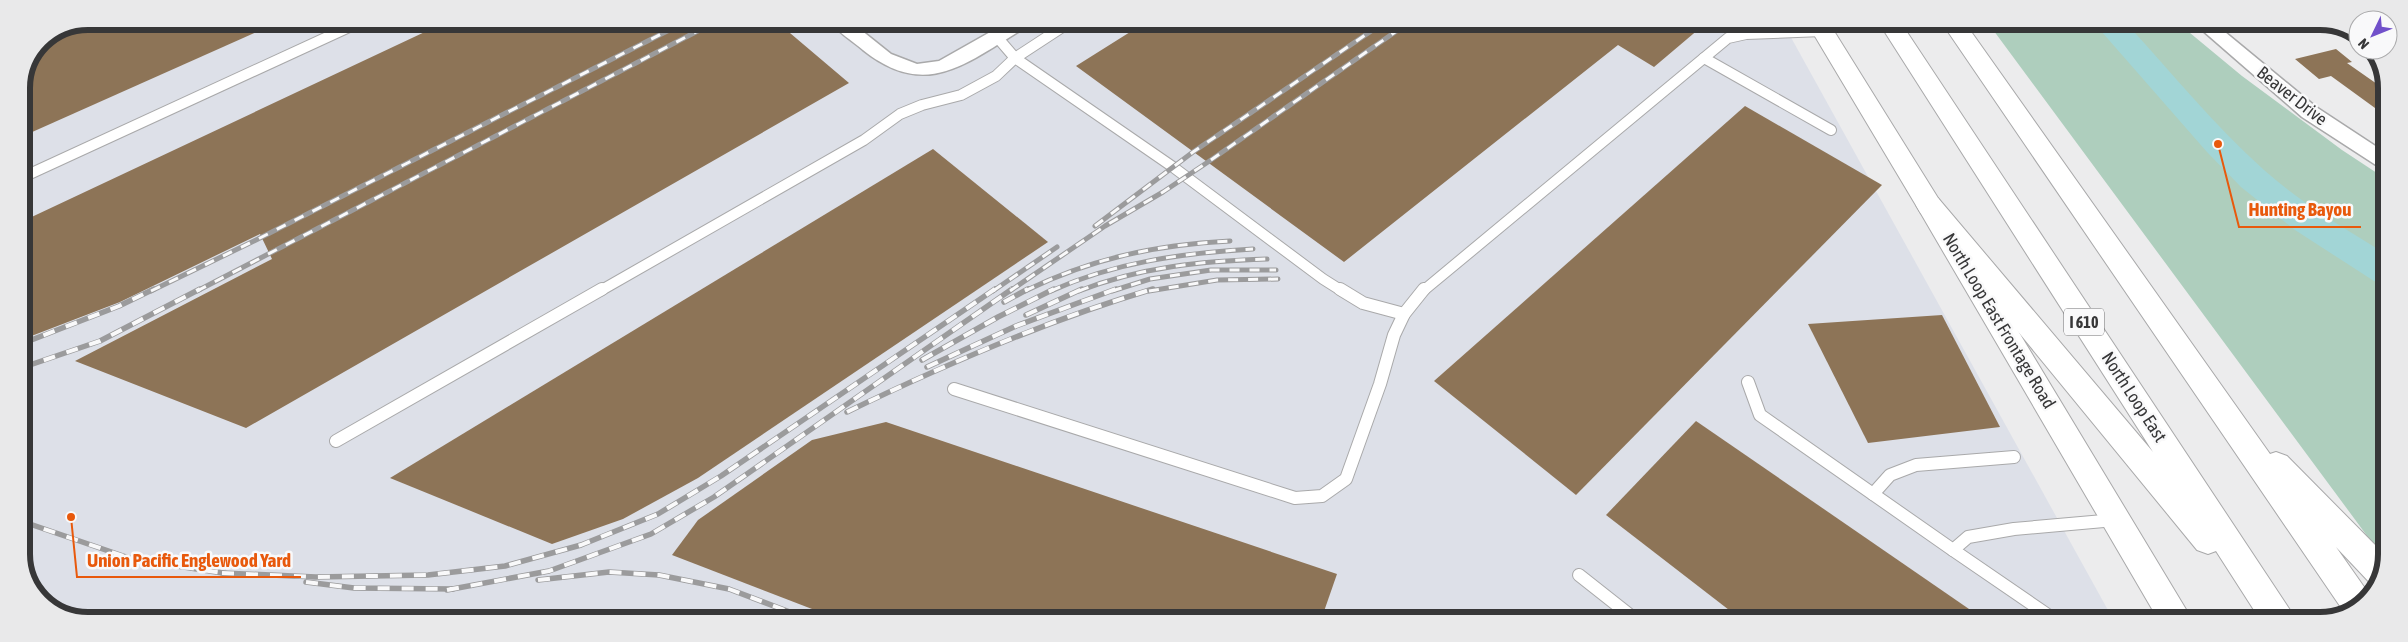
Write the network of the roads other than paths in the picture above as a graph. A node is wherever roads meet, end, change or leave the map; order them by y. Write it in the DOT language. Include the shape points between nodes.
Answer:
graph roads {
  1 [pos="343,30"];
  2 [pos="850,30"];
  3 [pos="1009,30"];
  4 [pos="1057,30"];
  5 [pos="1788,30"];
  6 [pos="1822,30"];
  7 [pos="1895,30"];
  8 [pos="1959,30"];
  9 [pos="2211,30"];
  10 [pos="997,37"];
  11 [pos="1015,58"];
  12 [pos="1704,58"];
  13 [pos="1831,130"];
  14 [pos="2378,157"];
  15 [pos="30,174"];
  16 [pos="1929,205"];
  17 [pos="1404,314"];
  18 [pos="1748,382"];
  19 [pos="954,389"];
  20 [pos="2218,405"];
  21 [pos="336,441"];
  22 [pos="2014,457"];
  23 [pos="1873,494"];
  24 [pos="2117,520"];
  25 [pos="1953,550"];
  26 [pos="2376,568"];
  27 [pos="1579,575"];
  28 [pos="2354,600"];
  29 [pos="1626,612"];
  30 [pos="2043,612"];
  31 [pos="2172,612"];
  32 [pos="2270,612"];
  33 [pos="2272,612"];
  1 -- 15 [label="lane"];
  2 -- 10 [label="street" via="885,58 916,70 943,67"];
  3 -- 10 [label="street"];
  4 -- 11 [label="lane"];
  5 -- 12 [label="lane" via="1728,38"];
  6 -- 16 [label="main road, North Loop East Frontage Road"];
  7 -- 33 [label="main road, North Loop East / I 610"];
  8 -- 20 [label="main road"];
  9 -- 14 [label="street, Beaver Drive" via="2309,112"];
  10 -- 11 [label="lane"];
  11 -- 17 [label="lane" via="1173,167 1323,279 1363,304"];
  11 -- 21 [label="lane" via="996,76 961,95 900,114 855,145"];
  12 -- 13 [label="lane"];
  12 -- 17 [label="lane" via="1420,294"];
  16 -- 24 [label="main road, North Loop East Frontage Road"];
  16 -- 32 [label="main road"];
  17 -- 19 [label="lane" via="1346,479 1322,496 1295,498"];
  18 -- 23 [label="lane" via="1760,415"];
  20 -- 26 [label="main road"];
  20 -- 28 [label="main road"];
  22 -- 23 [label="lane" via="1916,465 1890,475"];
  23 -- 25 [label="lane"];
  24 -- 25 [label="lane" via="2014,529 1968,537"];
  24 -- 31 [label="main road, North Loop East Frontage Road"];
  25 -- 30 [label="lane"];
  27 -- 29 [label="lane"];
}
